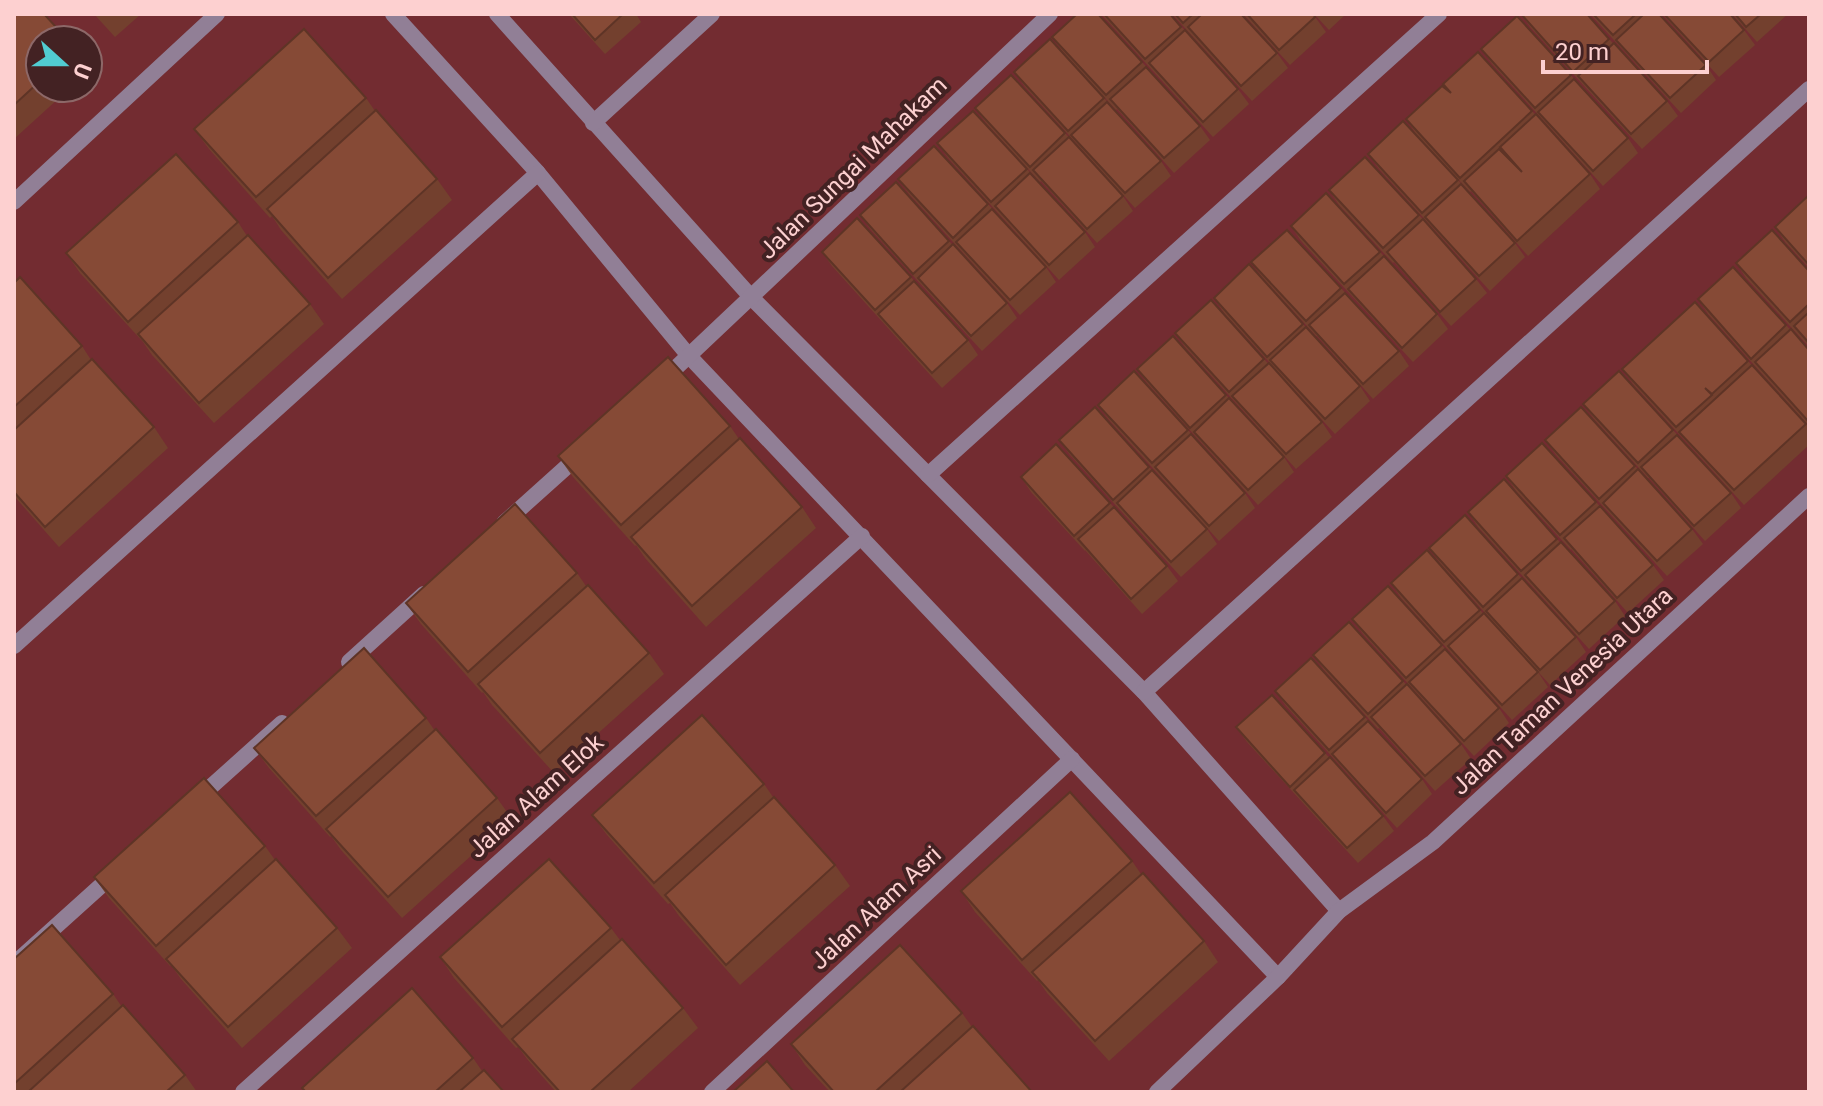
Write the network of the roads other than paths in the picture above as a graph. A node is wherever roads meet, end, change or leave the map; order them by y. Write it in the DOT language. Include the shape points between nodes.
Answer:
graph roads {
  1 [pos="217,14"];
  2 [pos="393,14"];
  3 [pos="497,14"];
  4 [pos="712,14"];
  5 [pos="1050,14"];
  6 [pos="1439,14"];
  7 [pos="1809,89"];
  8 [pos="593,123"];
  9 [pos="538,173"];
  10 [pos="14,202"];
  11 [pos="752,298"];
  12 [pos="689,356"];
  13 [pos="654,388"];
  14 [pos="595,441"];
  15 [pos="928,475"];
  16 [pos="1809,496"];
  17 [pos="862,536"];
  18 [pos="488,537"];
  19 [pos="441,580"];
  20 [pos="14,646"];
  21 [pos="334,676"];
  22 [pos="1144,692"];
  23 [pos="298,708"];
  24 [pos="1072,759"];
  25 [pos="180,814"];
  26 [pos="132,857"];
  27 [pos="1339,911"];
  28 [pos="14,964"];
  29 [pos="1278,977"];
  30 [pos="243,1092"];
  31 [pos="712,1092"];
  32 [pos="1157,1092"];
  1 -- 10 [label="street"];
  2 -- 9 [label="street"];
  3 -- 8 [label="street"];
  4 -- 8 [label="street"];
  5 -- 11 [label="street, Jalan Sungai Mahakam"];
  6 -- 15 [label="street"];
  7 -- 22 [label="street"];
  8 -- 11 [label="street"];
  9 -- 12 [label="street"];
  9 -- 20 [label="street"];
  11 -- 12 [label="street, Jalan Sungai Mahakam"];
  11 -- 15 [label="street"];
  12 -- 13 [label="street, Jalan Sungai Mahakam"];
  12 -- 17 [label="street"];
  14 -- 18 [label="street"];
  15 -- 22 [label="street"];
  16 -- 27 [label="street, Jalan Taman Venesia Utara" via="1433,842"];
  17 -- 24 [label="street"];
  17 -- 30 [label="street, Jalan Alam Elok"];
  19 -- 21 [label="street"];
  22 -- 27 [label="street"];
  23 -- 25 [label="street"];
  24 -- 29 [label="street"];
  24 -- 31 [label="street, Jalan Alam Asri"];
  26 -- 28 [label="street"];
  27 -- 29 [label="street, Jalan Taman Venesia Utara"];
  29 -- 32 [label="street, Jalan Taman Venesia Utara"];
}
